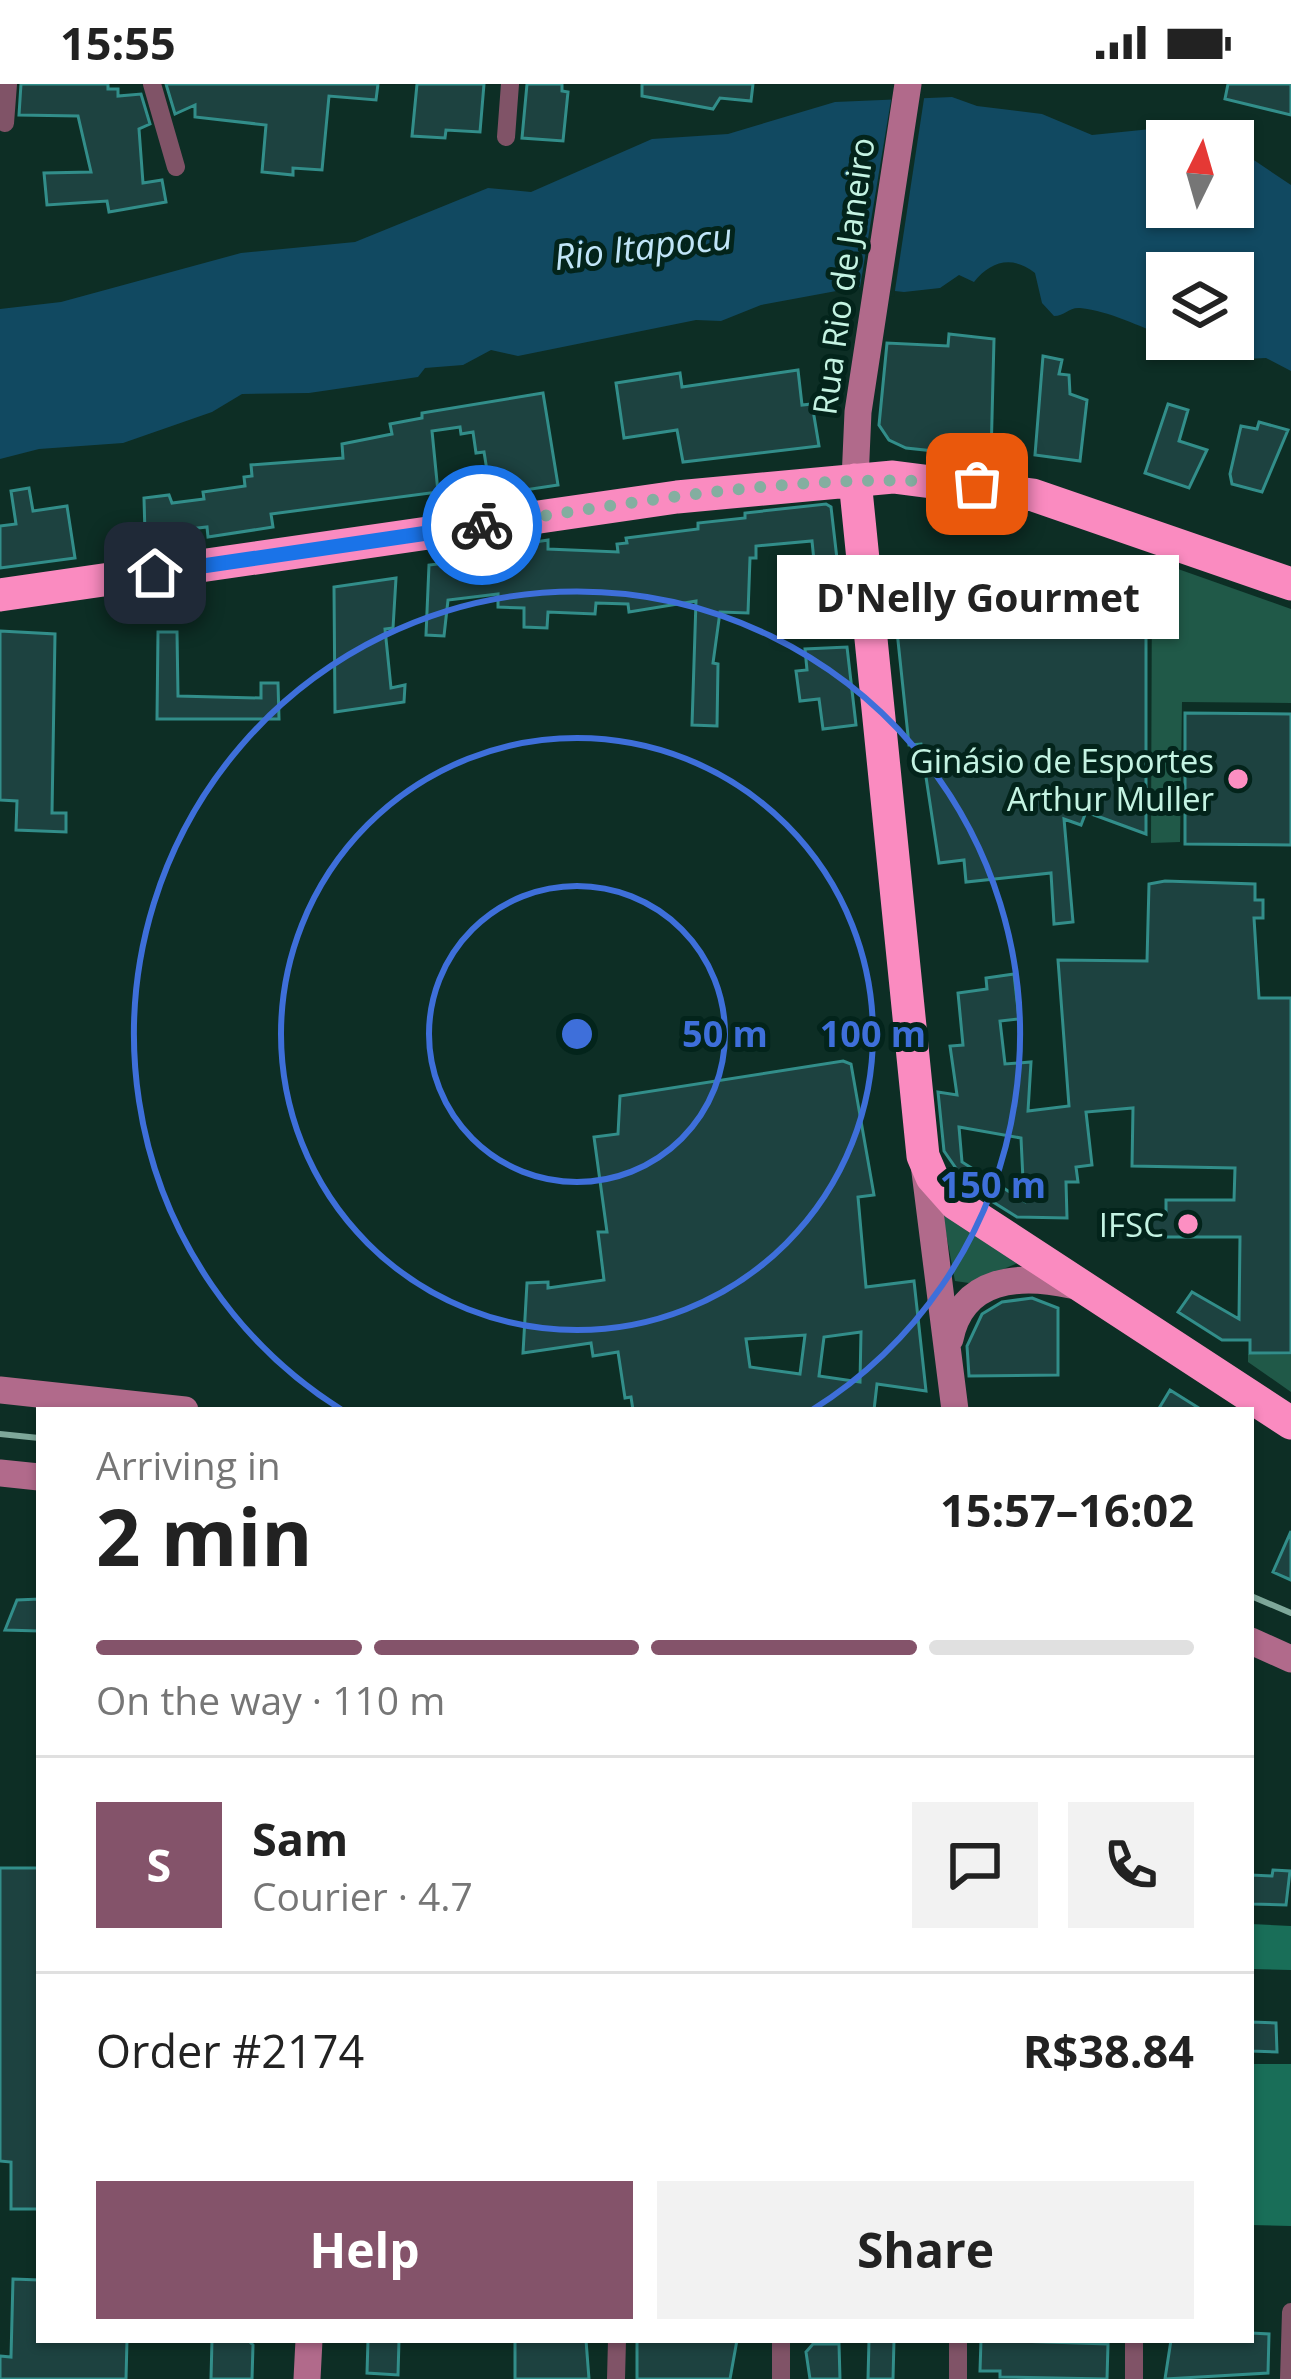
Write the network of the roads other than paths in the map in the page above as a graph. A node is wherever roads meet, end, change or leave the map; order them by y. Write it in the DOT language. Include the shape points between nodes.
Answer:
graph roads {
  1 [pos="8,84"];
  2 [pos="152,84"];
  3 [pos="510,84"];
  4 [pos="908,84"];
  5 [pos="4,123"];
  6 [pos="506,136"];
  7 [pos="176,167"];
  8 [pos="855,480"];
  9 [pos="1291,584"];
  10 [pos="0,595"];
  11 [pos="923,1156"];
  12 [pos="938,1276"];
  13 [pos="1086,1289"];
  14 [pos="978,1293"];
  15 [pos="948,1349"];
  16 [pos="0,1390"];
  17 [pos="157,1407"];
  18 [pos="955,1407"];
  19 [pos="1291,1423"];
  20 [pos="0,1473"];
  21 [pos="36,1477"];
  22 [pos="1254,1642"];
  23 [pos="1291,1659"];
  24 [pos="1291,2312"];
  25 [pos="309,2343"];
  26 [pos="617,2343"];
  27 [pos="781,2343"];
  28 [pos="958,2343"];
  29 [pos="1134,2343"];
  30 [pos="308,2379"];
  31 [pos="616,2379"];
  32 [pos="781,2379"];
  33 [pos="958,2379"];
  34 [pos="1134,2379"];
  35 [pos="1289,2379"];
  1 -- 5 [label="street"];
  2 -- 7 [label="street"];
  3 -- 6 [label="street"];
  4 -- 8 [label="street, Rua Rio de Janeiro"];
  8 -- 9 [label="highway" via="906,477 1033,495"];
  8 -- 10 [label="highway" via="677,496"];
  8 -- 11 [label="highway"];
  11 -- 12 [label="street"];
  11 -- 13 [label="highway" via="956,1204"];
  12 -- 14 [label="street" via="955,1294"];
  12 -- 15 [label="street"];
  13 -- 14 [label="street" via="1023,1277"];
  13 -- 19 [label="highway"];
  14 -- 15 [label="street" via="955,1320"];
  15 -- 18 [label="street"];
  16 -- 17 [label="street"];
  20 -- 21 [label="street"];
  22 -- 23 [label="street"];
  24 -- 35 [label="street"];
  25 -- 30 [label="street"];
  26 -- 31 [label="street"];
  27 -- 32 [label="street"];
  28 -- 33 [label="street"];
  29 -- 34 [label="street"];
}
